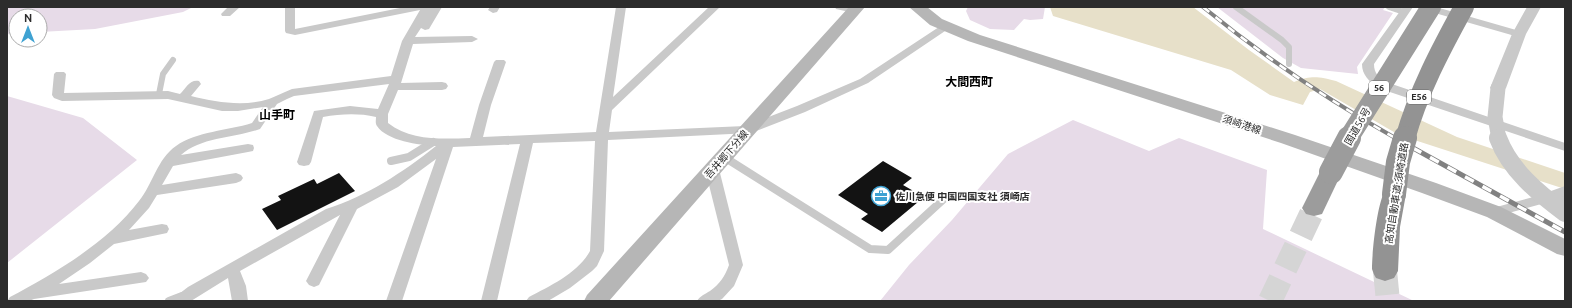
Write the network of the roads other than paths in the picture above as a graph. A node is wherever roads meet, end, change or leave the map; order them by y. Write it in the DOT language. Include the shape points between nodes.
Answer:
graph roads {
  1 [pos="235,7"];
  2 [pos="290,7"];
  3 [pos="421,7"];
  4 [pos="427,7"];
  5 [pos="437,7"];
  6 [pos="621,7"];
  7 [pos="715,7"];
  8 [pos="917,7"];
  9 [pos="1236,7"];
  10 [pos="1389,7"];
  11 [pos="1425,7"];
  12 [pos="1431,7"];
  13 [pos="1464,7"];
  14 [pos="1534,7"];
  15 [pos="850,8"];
  16 [pos="1406,10"];
  17 [pos="226,14"];
  18 [pos="946,27"];
  19 [pos="1519,34"];
  20 [pos="472,39"];
  21 [pos="412,40"];
  22 [pos="173,60"];
  23 [pos="500,62"];
  24 [pos="1289,64"];
  25 [pos="60,74"];
  26 [pos="395,83"];
  27 [pos="195,84"];
  28 [pos="442,86"];
  29 [pos="159,94"];
  30 [pos="183,98"];
  31 [pos="272,102"];
  32 [pos="606,108"];
  33 [pos="382,114"];
  34 [pos="747,130"];
  35 [pos="602,136"];
  36 [pos="527,140"];
  37 [pos="433,142"];
  38 [pos="475,142"];
  39 [pos="448,143"];
  40 [pos="1565,147"];
  41 [pos="248,148"];
  42 [pos="391,161"];
  43 [pos="168,162"];
  44 [pos="304,162"];
  45 [pos="718,163"];
  46 [pos="236,178"];
  47 [pos="154,191"];
  48 [pos="1563,194"];
  49 [pos="946,196"];
  50 [pos="351,207"];
  51 [pos="1314,208"];
  52 [pos="1494,212"];
  53 [pos="1565,213"];
  54 [pos="162,229"];
  55 [pos="110,239"];
  56 [pos="1565,248"];
  57 [pos="232,269"];
  58 [pos="1385,271"];
  59 [pos="141,278"];
  60 [pos="314,281"];
  61 [pos="193,291"];
  62 [pos="33,293"];
  63 [pos="15,301"];
  64 [pos="168,301"];
  65 [pos="180,301"];
  66 [pos="240,301"];
  67 [pos="394,301"];
  68 [pos="489,301"];
  69 [pos="534,301"];
  70 [pos="595,301"];
  71 [pos="705,301"];
  1 -- 17 [label="street"];
  2 -- 3 [label="street" via="290,30 295,32"];
  4 -- 21 [label="street"];
  5 -- 21 [label="street"];
  6 -- 32 [label="street"];
  7 -- 32 [label="street"];
  8 -- 18 [label="main road, 須崎港線"];
  9 -- 24 [label="lane" via="1282,40 1288,47"];
  10 -- 16 [label="lane"];
  11 -- 19 [label="street"];
  12 -- 51 [label="highway, 国道56号 / 56, bridge" via="1349,137"];
  13 -- 58 [label="highway, 高知自動車道;須崎道路 / E56, bridge" via="1434,61 1413,110 1400,153 1388,227"];
  14 -- 19 [label="street"];
  15 -- 34 [label="main road, 吾井郷下分線"];
  16 -- 40 [label="street" via="1368,64 1367,70 1372,78 1382,85"];
  18 -- 34 [label="street" via="864,81"];
  18 -- 52 [label="main road, 須崎港線" via="1288,139"];
  19 -- 53 [label="street, bridge" via="1498,88 1495,120 1498,135 1514,166 1528,182"];
  20 -- 21 [label="street"];
  21 -- 26 [label="street"];
  22 -- 29 [label="lane" via="163,74"];
  23 -- 38 [label="street"];
  25 -- 29 [label="street" via="58,95 62,97"];
  26 -- 28 [label="street"];
  26 -- 31 [label="street" via="292,93"];
  26 -- 33 [label="street"];
  27 -- 30 [label="street"];
  29 -- 30 [label="street"];
  30 -- 31 [label="street" via="222,107"];
  31 -- 43 [label="street" via="256,126 186,145"];
  32 -- 35 [label="street"];
  33 -- 37 [label="street" via="382,124 399,137"];
  33 -- 44 [label="street" via="360,109 318,114"];
  34 -- 35 [label="street"];
  34 -- 45 [label="main road, 吾井郷下分線"];
  35 -- 36 [label="street"];
  35 -- 69 [label="street" via="597,251 592,262 574,277"];
  36 -- 38 [label="street"];
  36 -- 68 [label="street"];
  37 -- 39 [label="street"];
  37 -- 42 [label="lane" via="409,157"];
  38 -- 39 [label="street"];
  39 -- 50 [label="street" via="400,181"];
  39 -- 67 [label="street"];
  41 -- 43 [label="street"];
  43 -- 47 [label="street"];
  45 -- 49 [label="lane" via="870,249 888,250"];
  45 -- 70 [label="main road, 吾井郷下分線"];
  45 -- 71 [label="street" via="736,265 733,277 724,290"];
  46 -- 47 [label="street"];
  47 -- 55 [label="street" via="134,217"];
  48 -- 52 [label="street"];
  50 -- 57 [label="street" via="331,213"];
  50 -- 60 [label="street"];
  52 -- 56 [label="main road, 須崎港線"];
  54 -- 55 [label="street"];
  55 -- 62 [label="street"];
  57 -- 61 [label="street"];
  57 -- 66 [label="street"];
  59 -- 62 [label="street"];
  61 -- 64 [label="lane"];
  61 -- 65 [label="street"];
  62 -- 63 [label="street"];
}
